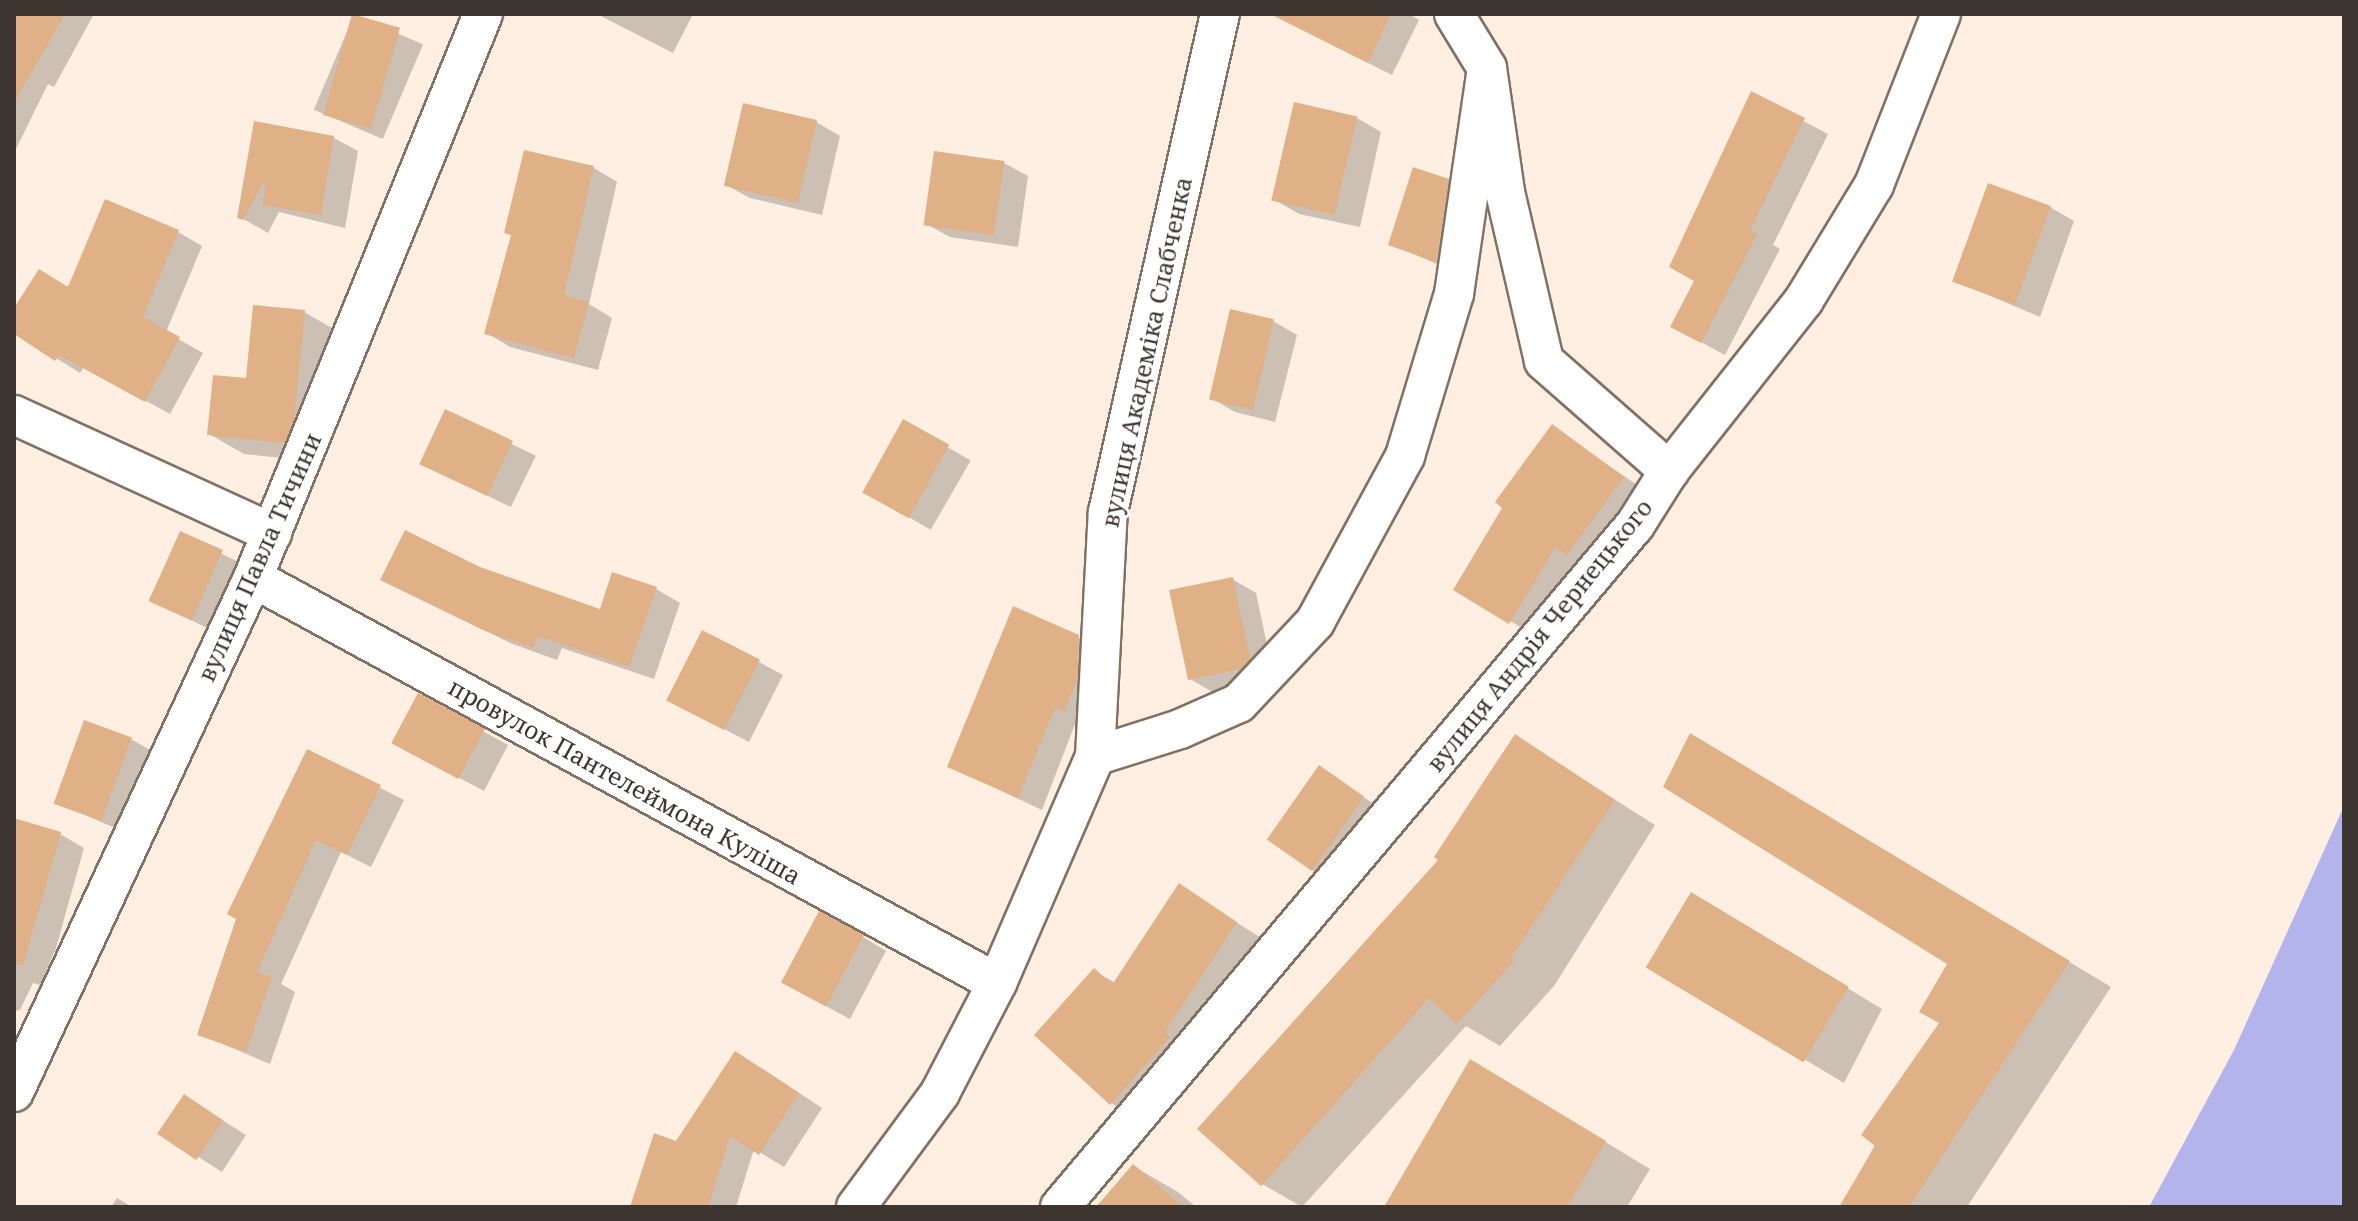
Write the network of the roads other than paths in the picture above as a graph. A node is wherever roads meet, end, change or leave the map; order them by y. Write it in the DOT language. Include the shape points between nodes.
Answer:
graph roads {
  1 [pos="483,14"];
  2 [pos="1220,14"];
  3 [pos="1454,14"];
  4 [pos="1941,14"];
  5 [pos="1487,68"];
  6 [pos="14,415"];
  7 [pos="1669,471"];
  8 [pos="272,533"];
  9 [pos="253,578"];
  10 [pos="1095,756"];
  11 [pos="997,983"];
  12 [pos="14,1092"];
  13 [pos="856,1207"];
  14 [pos="1060,1207"];
  1 -- 8 [label="street, вулиця Павла Тичини"];
  2 -- 10 [label="street, вулиця Академіка Слабченка" via="1108,512"];
  3 -- 5 [label="street"];
  4 -- 7 [label="street, вулиця Андрія Чернецького" via="1874,185 1804,300"];
  5 -- 7 [label="street" via="1505,192 1544,361"];
  5 -- 10 [label="street" via="1454,294 1405,456 1315,622 1239,703 1180,729"];
  6 -- 8 [label="street"];
  7 -- 14 [label="street, вулиця Андрія Чернецького" via="1635,525"];
  8 -- 9 [label="street, вулиця Павла Тичини"];
  9 -- 11 [label="street, провулок Пантелеймона Куліша"];
  9 -- 12 [label="street, вулиця Павла Тичини"];
  10 -- 11 [label="street, вулиця Академіка Слабченка"];
  11 -- 13 [label="street, вулиця Академіка Слабченка" via="940,1093"];
}
